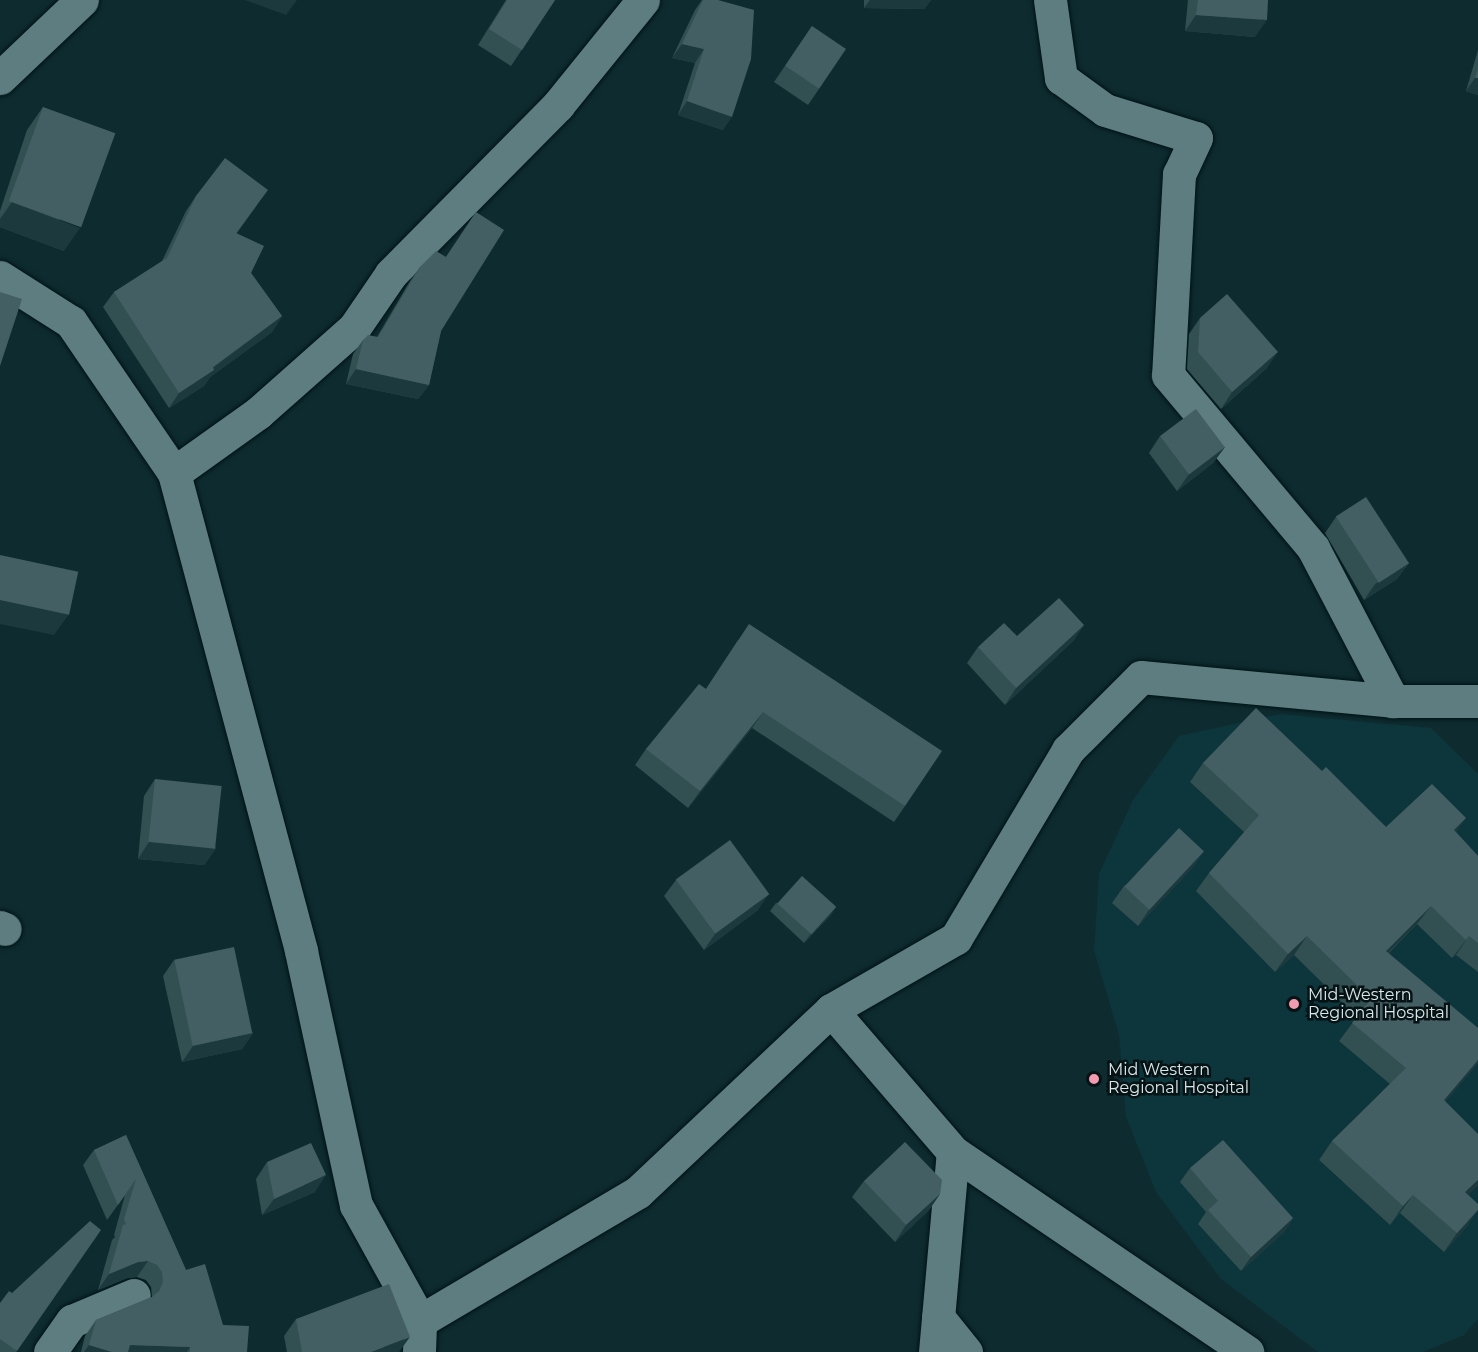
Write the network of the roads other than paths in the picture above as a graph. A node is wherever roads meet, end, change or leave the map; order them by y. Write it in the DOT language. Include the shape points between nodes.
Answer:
graph roads {
  1 [pos="82,0"];
  2 [pos="1050,0"];
  3 [pos="640,1"];
  4 [pos="0,78"];
  5 [pos="0,277"];
  6 [pos="174,473"];
  7 [pos="1393,700"];
  8 [pos="1478,701"];
  9 [pos="831,1010"];
  10 [pos="953,1152"];
  11 [pos="134,1295"];
  12 [pos="938,1317"];
  13 [pos="419,1336"];
  14 [pos="50,1352"];
  15 [pos="935,1352"];
  16 [pos="966,1352"];
  17 [pos="1247,1352"];
  1 -- 4 [label="street"];
  2 -- 7 [label="street" via="1061,78 1105,110 1196,138 1179,174 1168,375 1314,548"];
  3 -- 6 [label="street" via="558,105 392,274 354,328 258,413"];
  5 -- 6 [label="street" via="71,322"];
  6 -- 13 [label="street" via="300,951 356,1205"];
  7 -- 8 [label="street"];
  7 -- 9 [label="street" via="1141,677 1068,750 956,938"];
  9 -- 10 [label="street"];
  9 -- 13 [label="street" via="638,1192"];
  10 -- 12 [label="street"];
  10 -- 17 [label="street"];
  11 -- 14 [label="street" via="72,1321"];
  12 -- 15 [label="street"];
  12 -- 16 [label="street"];
}
